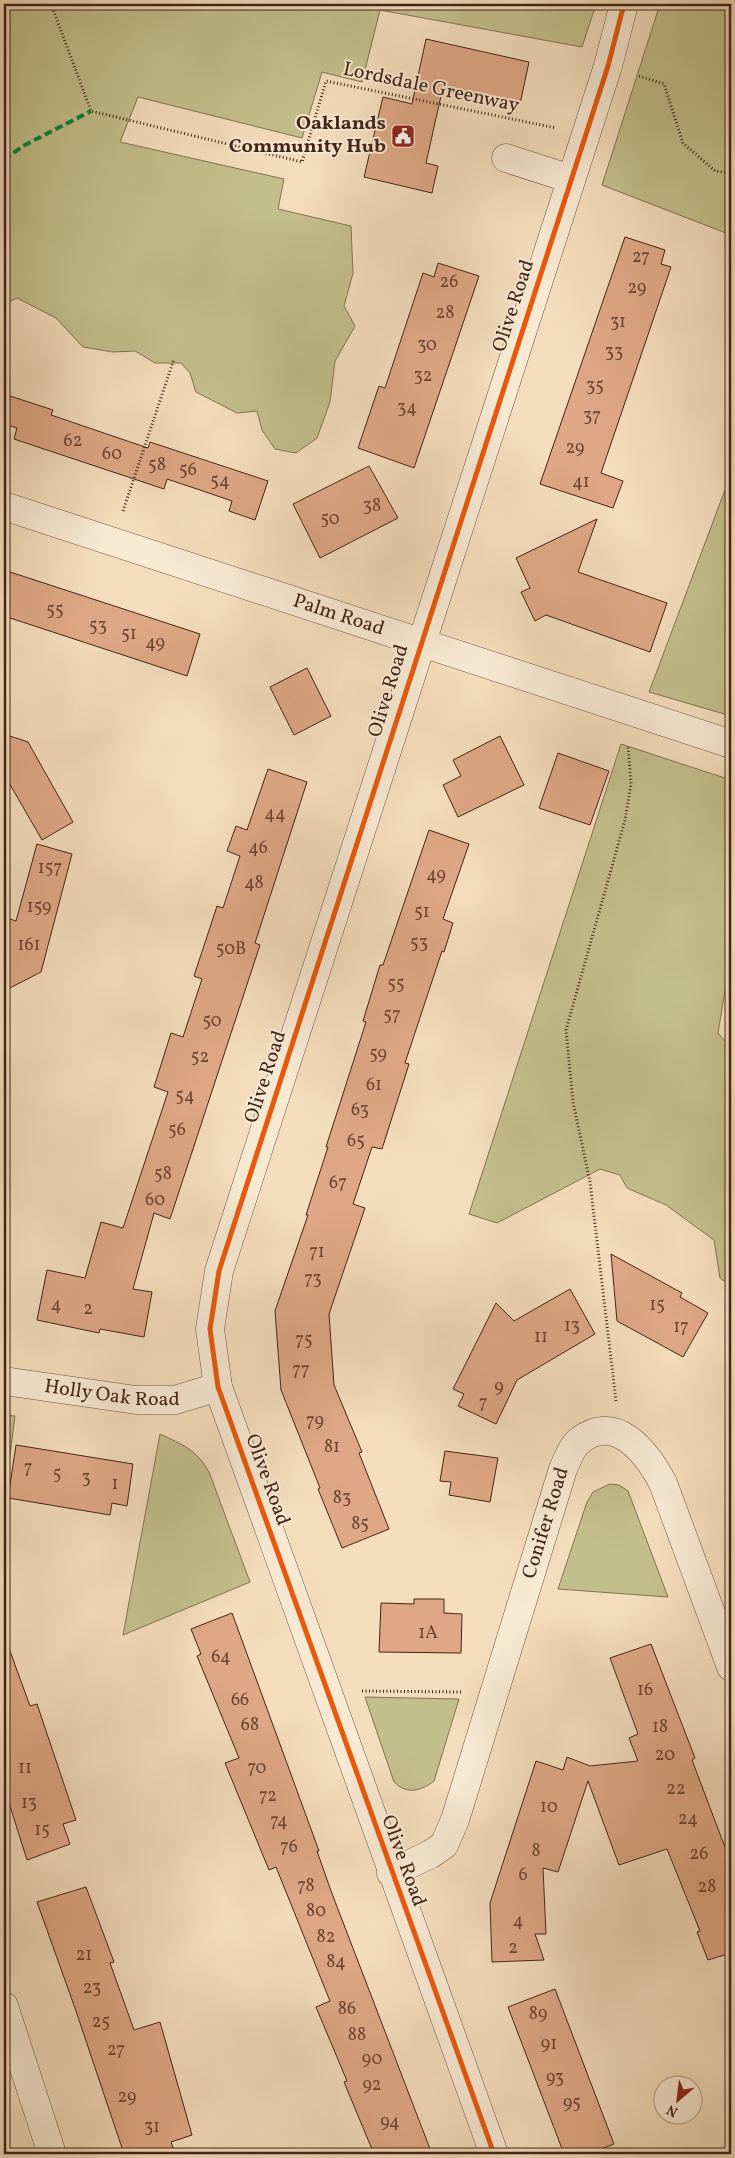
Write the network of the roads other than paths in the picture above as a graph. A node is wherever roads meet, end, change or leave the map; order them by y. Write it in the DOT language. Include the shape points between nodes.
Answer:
graph roads {
  1 [pos="624,4"];
  2 [pos="506,158"];
  3 [pos="571,179"];
  4 [pos="4,506"];
  5 [pos="420,643"];
  6 [pos="731,744"];
  7 [pos="4,1381"];
  8 [pos="218,1387"];
  9 [pos="731,1667"];
  10 [pos="391,1873"];
  11 [pos="4,2006"];
  12 [pos="52,2154"];
  13 [pos="494,2154"];
  1 -- 3 [label="street, Olive Road" via="608,66"];
  2 -- 3 [label="street"];
  3 -- 5 [label="street, Olive Road"];
  4 -- 5 [label="street, Palm Road"];
  5 -- 6 [label="street, Palm Road"];
  5 -- 8 [label="street, Olive Road" via="220,1271 210,1329"];
  7 -- 8 [label="street, Holly Oak Road" via="136,1400 175,1400"];
  8 -- 10 [label="street, Olive Road"];
  9 -- 10 [label="street, Conifer Road" via="664,1483 652,1461 621,1434 604,1431 590,1434 577,1443 563,1469 455,1820 444,1844 431,1854"];
  10 -- 13 [label="street, Olive Road"];
  11 -- 12 [label="street"];
}
